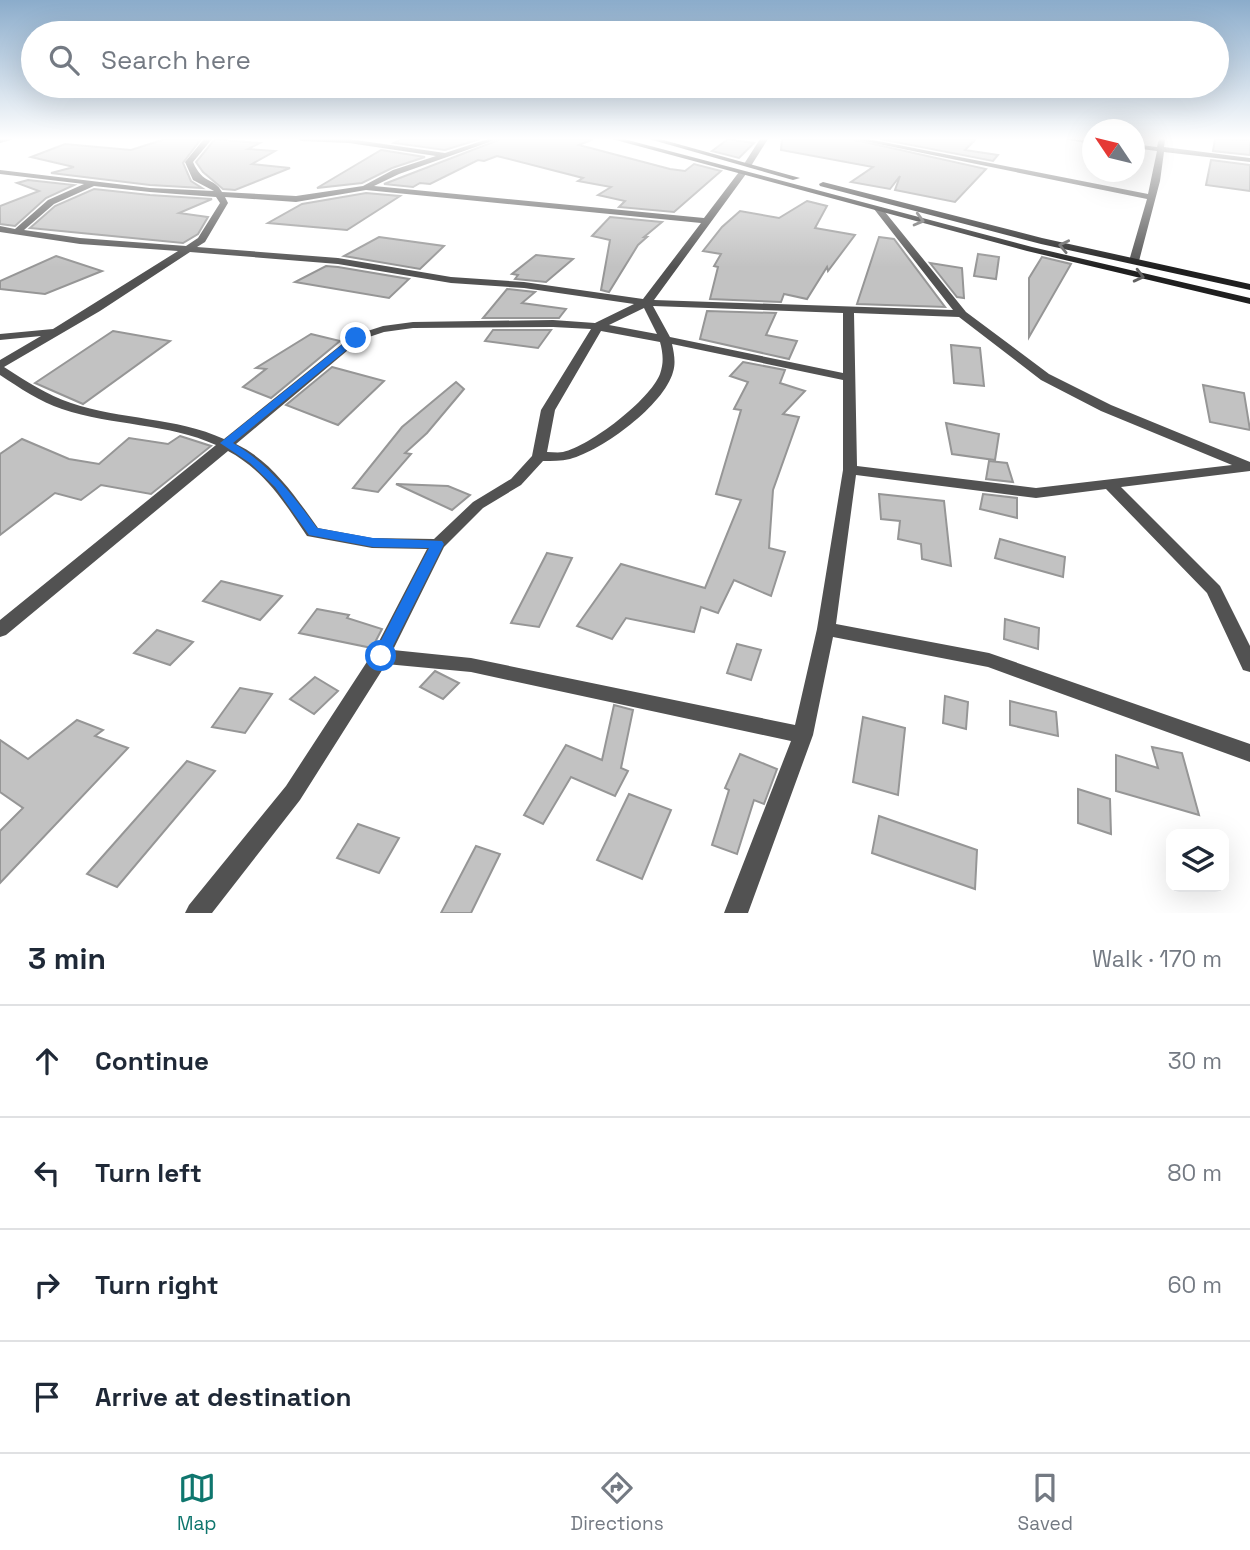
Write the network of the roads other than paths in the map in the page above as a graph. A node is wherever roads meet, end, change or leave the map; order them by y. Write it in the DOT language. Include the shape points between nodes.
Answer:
graph roads {
  1 [pos="83,182"];
  2 [pos="203,182"];
  3 [pos="379,182"];
  4 [pos="735,182"];
  5 [pos="787,182"];
  6 [pos="797,182"];
  7 [pos="1073,182"];
  8 [pos="1154,182"];
  9 [pos="95,183"];
  10 [pos="366,187"];
  11 [pos="221,195"];
  12 [pos="1151,197"];
  13 [pos="878,209"];
  14 [pos="705,221"];
  15 [pos="0,229"];
  16 [pos="19,230"];
  17 [pos="184,250"];
  18 [pos="1134,261"];
  19 [pos="1250,286"];
  20 [pos="1250,300"];
  21 [pos="646,303"];
  22 [pos="848,310"];
  23 [pos="962,314"];
  24 [pos="598,326"];
  25 [pos="53,332"];
  26 [pos="0,337"];
  27 [pos="667,341"];
  28 [pos="0,368"];
  29 [pos="847,377"];
  30 [pos="225,443"];
  31 [pos="539,457"];
  32 [pos="1250,467"];
  33 [pos="850,470"];
  34 [pos="1110,485"];
  35 [pos="438,544"];
  36 [pos="826,629"];
  37 [pos="0,630"];
  38 [pos="381,656"];
  39 [pos="1250,665"];
  40 [pos="803,734"];
  41 [pos="1250,753"];
  42 [pos="197,913"];
  43 [pos="736,913"];
  1 -- 9 [label="street"];
  2 -- 11 [label="street"];
  3 -- 10 [label="street"];
  4 -- 14 [label="street"];
  5 -- 13 [label="main road"];
  18 -- 6 [label="main road, one-way"];
  7 -- 12 [label="street"];
  8 -- 12 [label="street"];
  9 -- 11 [label="street"];
  9 -- 16 [label="street" via="53,198"];
  10 -- 11 [label="street" via="296,200"];
  10 -- 14 [label="street"];
  11 -- 17 [label="street" via="224,203 202,240"];
  12 -- 18 [label="street"];
  13 -- 20 [label="main road, one-way" via="1043,253"];
  13 -- 23 [label="street"];
  14 -- 21 [label="street"];
  15 -- 16 [label="street"];
  16 -- 17 [label="street" via="80,241"];
  17 -- 21 [label="street" via="338,261 451,280 524,285"];
  17 -- 25 [label="street"];
  18 -- 19 [label="main road"];
  21 -- 22 [label="street"];
  21 -- 24 [label="street"];
  21 -- 27 [label="street"];
  22 -- 23 [label="street"];
  22 -- 29 [label="street"];
  23 -- 32 [label="street" via="1045,377 1106,408"];
  24 -- 27 [label="street"];
  24 -- 30 [label="street" via="449,324 367,332"];
  24 -- 31 [label="street" via="548,410"];
  25 -- 26 [label="street"];
  25 -- 28 [label="street"];
  27 -- 29 [label="street"];
  27 -- 31 [label="street" via="667,372 657,392 620,425 568,456"];
  28 -- 30 [label="street" via="42,396 73,408"];
  29 -- 33 [label="street"];
  30 -- 35 [label="street" via="254,461 279,485 313,532 373,543"];
  30 -- 37 [label="street"];
  31 -- 35 [label="street" via="516,482 478,506"];
  32 -- 34 [label="street"];
  33 -- 34 [label="street" via="1036,493"];
  33 -- 36 [label="street"];
  34 -- 39 [label="street" via="1214,590"];
  35 -- 38 [label="street"];
  36 -- 40 [label="street"];
  36 -- 41 [label="street" via="989,660"];
  38 -- 40 [label="street" via="471,665"];
  38 -- 42 [label="street" via="293,793"];
  40 -- 43 [label="street"];
}
